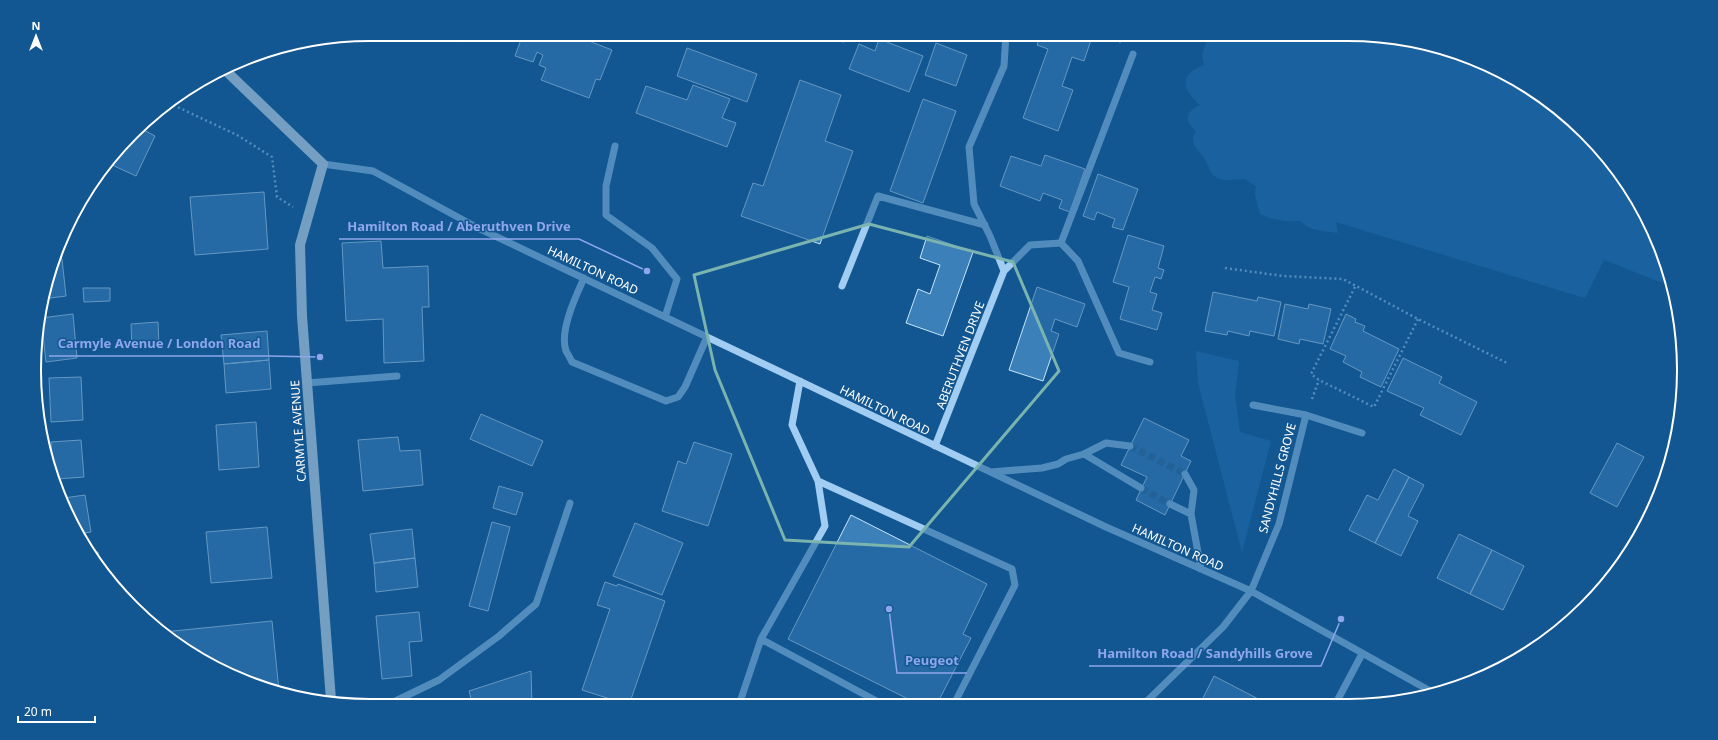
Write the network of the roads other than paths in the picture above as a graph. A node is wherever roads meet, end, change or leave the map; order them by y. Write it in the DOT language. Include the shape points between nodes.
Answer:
graph roads {
  1 [pos="1006,41"];
  2 [pos="1133,54"];
  3 [pos="228,73"];
  4 [pos="615,146"];
  5 [pos="324,164"];
  6 [pos="985,225"];
  7 [pos="1061,243"];
  8 [pos="1004,271"];
  9 [pos="584,278"];
  10 [pos="842,286"];
  11 [pos="665,317"];
  12 [pos="707,337"];
  13 [pos="1150,362"];
  14 [pos="396,376"];
  15 [pos="800,381"];
  16 [pos="307,384"];
  17 [pos="1253,405"];
  18 [pos="1306,415"];
  19 [pos="1362,433"];
  20 [pos="935,446"];
  21 [pos="1130,446"];
  22 [pos="1084,454"];
  23 [pos="991,472"];
  24 [pos="1185,474"];
  25 [pos="818,481"];
  26 [pos="1141,488"];
  27 [pos="570,503"];
  28 [pos="1170,504"];
  29 [pos="1191,514"];
  30 [pos="1200,569"];
  31 [pos="1251,591"];
  32 [pos="761,639"];
  33 [pos="1362,654"];
  34 [pos="1427,689"];
  35 [pos="331,696"];
  36 [pos="400,699"];
  37 [pos="743,699"];
  38 [pos="875,699"];
  39 [pos="957,699"];
  40 [pos="1149,699"];
  41 [pos="1338,699"];
  1 -- 6 [label="street" via="1004,66 969,148 974,204"];
  2 -- 7 [label="street"];
  3 -- 5 [label="main road"];
  4 -- 11 [label="street" via="606,186 606,215 652,248 677,279"];
  5 -- 9 [label="street, HAMILTON ROAD" via="373,171 476,227"];
  5 -- 16 [label="main road, CARMYLE AVENUE" via="300,245"];
  6 -- 8 [label="street"];
  6 -- 10 [label="street" via="878,196"];
  7 -- 8 [label="street, ABERUTHVEN DRIVE" via="1030,245"];
  7 -- 13 [label="street" via="1078,261 1118,352"];
  8 -- 20 [label="street, ABERUTHVEN DRIVE"];
  9 -- 11 [label="street, HAMILTON ROAD"];
  9 -- 12 [label="street" via="573,304 565,334 566,350 572,362 666,401 678,397 685,387"];
  11 -- 12 [label="street, HAMILTON ROAD"];
  12 -- 15 [label="street, HAMILTON ROAD"];
  14 -- 16 [label="street"];
  15 -- 20 [label="street, HAMILTON ROAD"];
  15 -- 25 [label="street" via="792,425"];
  16 -- 35 [label="main road, CARMYLE AVENUE"];
  17 -- 18 [label="street, SANDYHILLS GROVE"];
  18 -- 19 [label="street, SANDYHILLS GROVE"];
  18 -- 31 [label="street, SANDYHILLS GROVE" via="1279,524"];
  20 -- 23 [label="street, HAMILTON ROAD"];
  21 -- 22 [label="street" via="1106,443"];
  22 -- 23 [label="street" via="1042,468"];
  22 -- 26 [label="street"];
  23 -- 30 [label="street, HAMILTON ROAD" via="1106,528"];
  24 -- 29 [label="street" via="1194,490"];
  25 -- 32 [label="street" via="825,526"];
  25 -- 39 [label="street" via="1012,569 1016,585"];
  27 -- 36 [label="street" via="536,604 499,636 439,680"];
  28 -- 29 [label="street"];
  29 -- 30 [label="street"];
  30 -- 31 [label="street, HAMILTON ROAD"];
  31 -- 33 [label="street, HAMILTON ROAD"];
  31 -- 40 [label="street, SANDYHILLS GROVE" via="1223,627"];
  32 -- 37 [label="street"];
  32 -- 38 [label="street"];
  33 -- 34 [label="street, HAMILTON ROAD"];
  33 -- 41 [label="street"];
}
